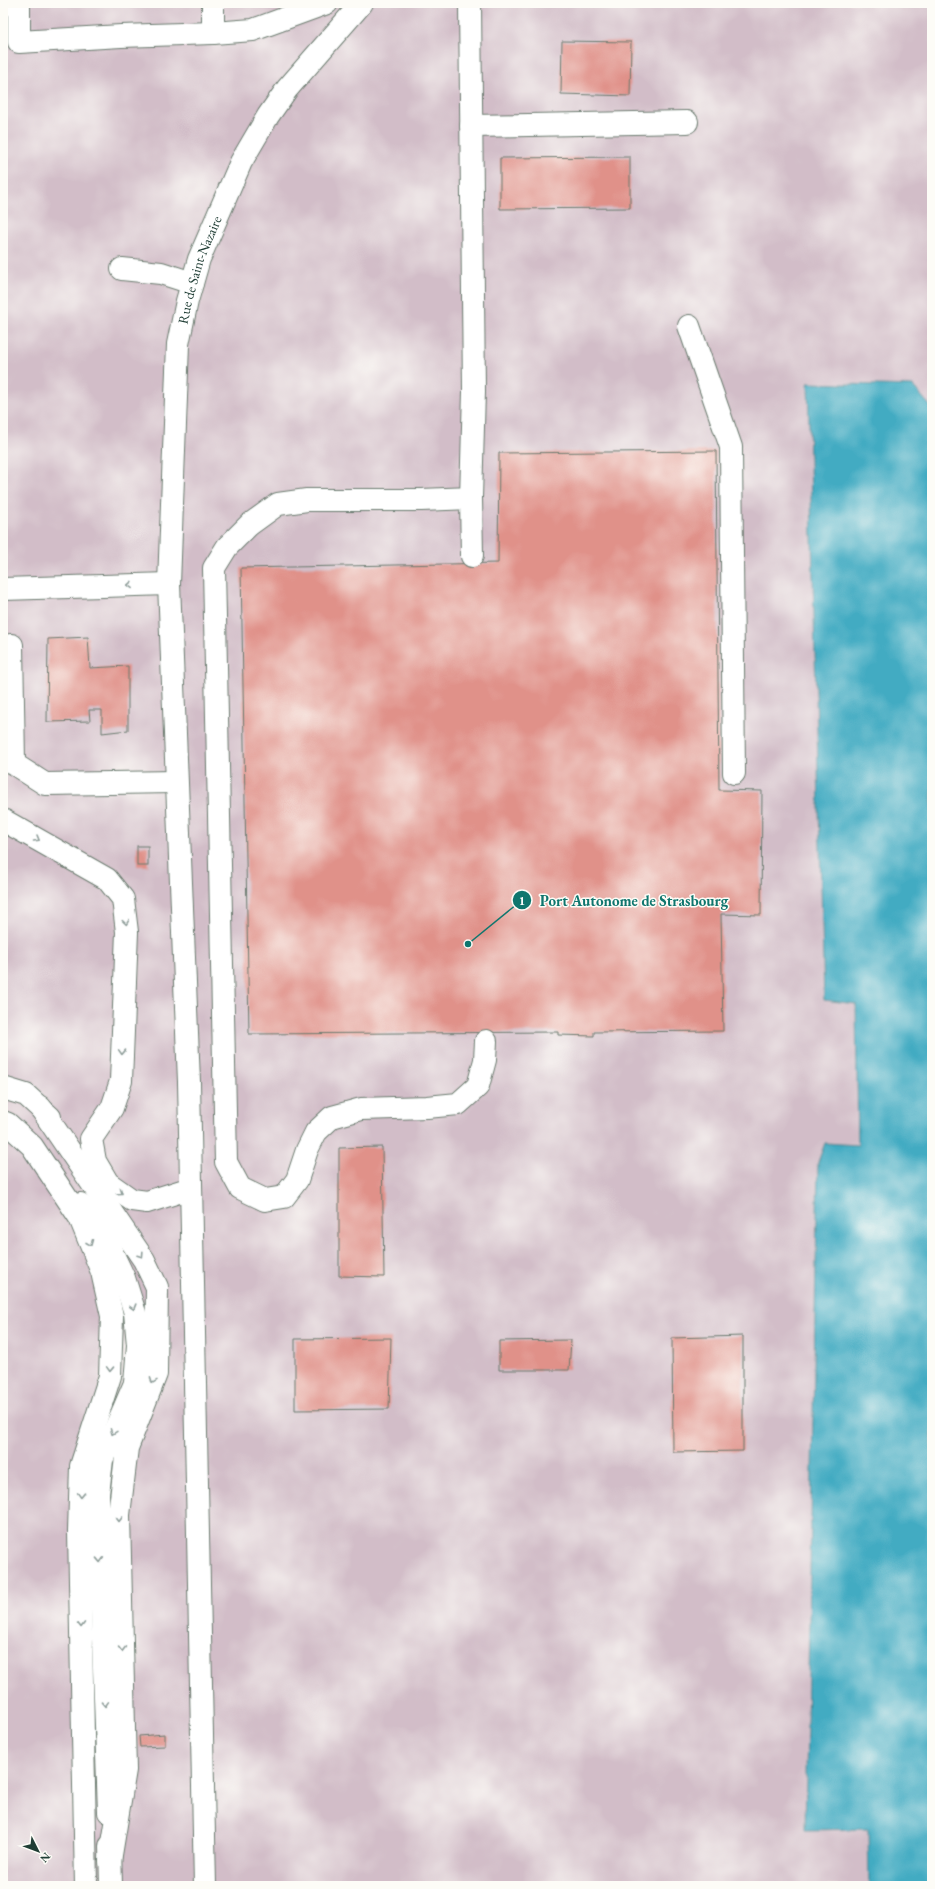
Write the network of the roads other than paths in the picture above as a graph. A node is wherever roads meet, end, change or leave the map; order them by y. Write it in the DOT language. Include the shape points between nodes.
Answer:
graph roads {
  1 [pos="19,3"];
  2 [pos="213,3"];
  3 [pos="327,3"];
  4 [pos="470,3"];
  5 [pos="359,4"];
  6 [pos="213,33"];
  7 [pos="687,122"];
  8 [pos="471,126"];
  9 [pos="122,269"];
  10 [pos="192,283"];
  11 [pos="689,326"];
  12 [pos="471,498"];
  13 [pos="472,556"];
  14 [pos="169,584"];
  15 [pos="3,589"];
  16 [pos="3,646"];
  17 [pos="9,760"];
  18 [pos="734,773"];
  19 [pos="176,782"];
  20 [pos="3,820"];
  21 [pos="486,1041"];
  22 [pos="3,1088"];
  23 [pos="40,1107"];
  24 [pos="3,1122"];
  25 [pos="32,1146"];
  26 [pos="95,1161"];
  27 [pos="191,1188"];
  28 [pos="110,1861"];
  29 [pos="86,1886"];
  30 [pos="111,1886"];
  31 [pos="205,1886"];
  1 -- 6 [label="street" via="20,42"];
  2 -- 6 [label="street"];
  3 -- 6 [label="street" via="253,30"];
  4 -- 8 [label="street"];
  5 -- 10 [label="street, Rue de Saint-Nazaire" via="286,89 268,116 241,162 220,207"];
  7 -- 8 [label="street"];
  8 -- 12 [label="street" via="474,390"];
  9 -- 10 [label="street" via="161,273"];
  10 -- 14 [label="street, Rue de Saint-Nazaire" via="178,344"];
  11 -- 18 [label="street" via="731,446"];
  12 -- 13 [label="street"];
  12 -- 21 [label="street" via="307,500 278,504 249,525 227,547 214,568 226,1162 240,1188 265,1200 284,1197 297,1180 316,1132 332,1117 361,1109 458,1104 478,1086 485,1060"];
  14 -- 15 [label="street, one-way"];
  14 -- 19 [label="street, Rue de Saint-Nazaire"];
  16 -- 17 [label="street" via="12,645"];
  17 -- 19 [label="street" via="45,784"];
  19 -- 27 [label="street, Rue de Saint-Nazaire"];
  20 -- 26 [label="street, one-way" via="107,878 123,899 127,932 121,1081 112,1108 91,1139"];
  22 -- 23 [label="street" via="26,1095"];
  23 -- 26 [label="street"];
  23 -- 28 [label="street, one-way" via="144,1260 157,1287 156,1374 127,1448 119,1515 125,1770"];
  24 -- 25 [label="street"];
  25 -- 28 [label="street, one-way" via="100,1227 124,1278 135,1313 138,1345 135,1383 102,1460 98,1494"];
  25 -- 29 [label="street, one-way" via="80,1218 102,1272 112,1316 110,1376 82,1466 80,1531"];
  26 -- 27 [label="street, one-way" via="108,1183 132,1200 147,1202"];
  27 -- 31 [label="street, Rue de Saint-Nazaire"];
  28 -- 30 [label="street"];
}
